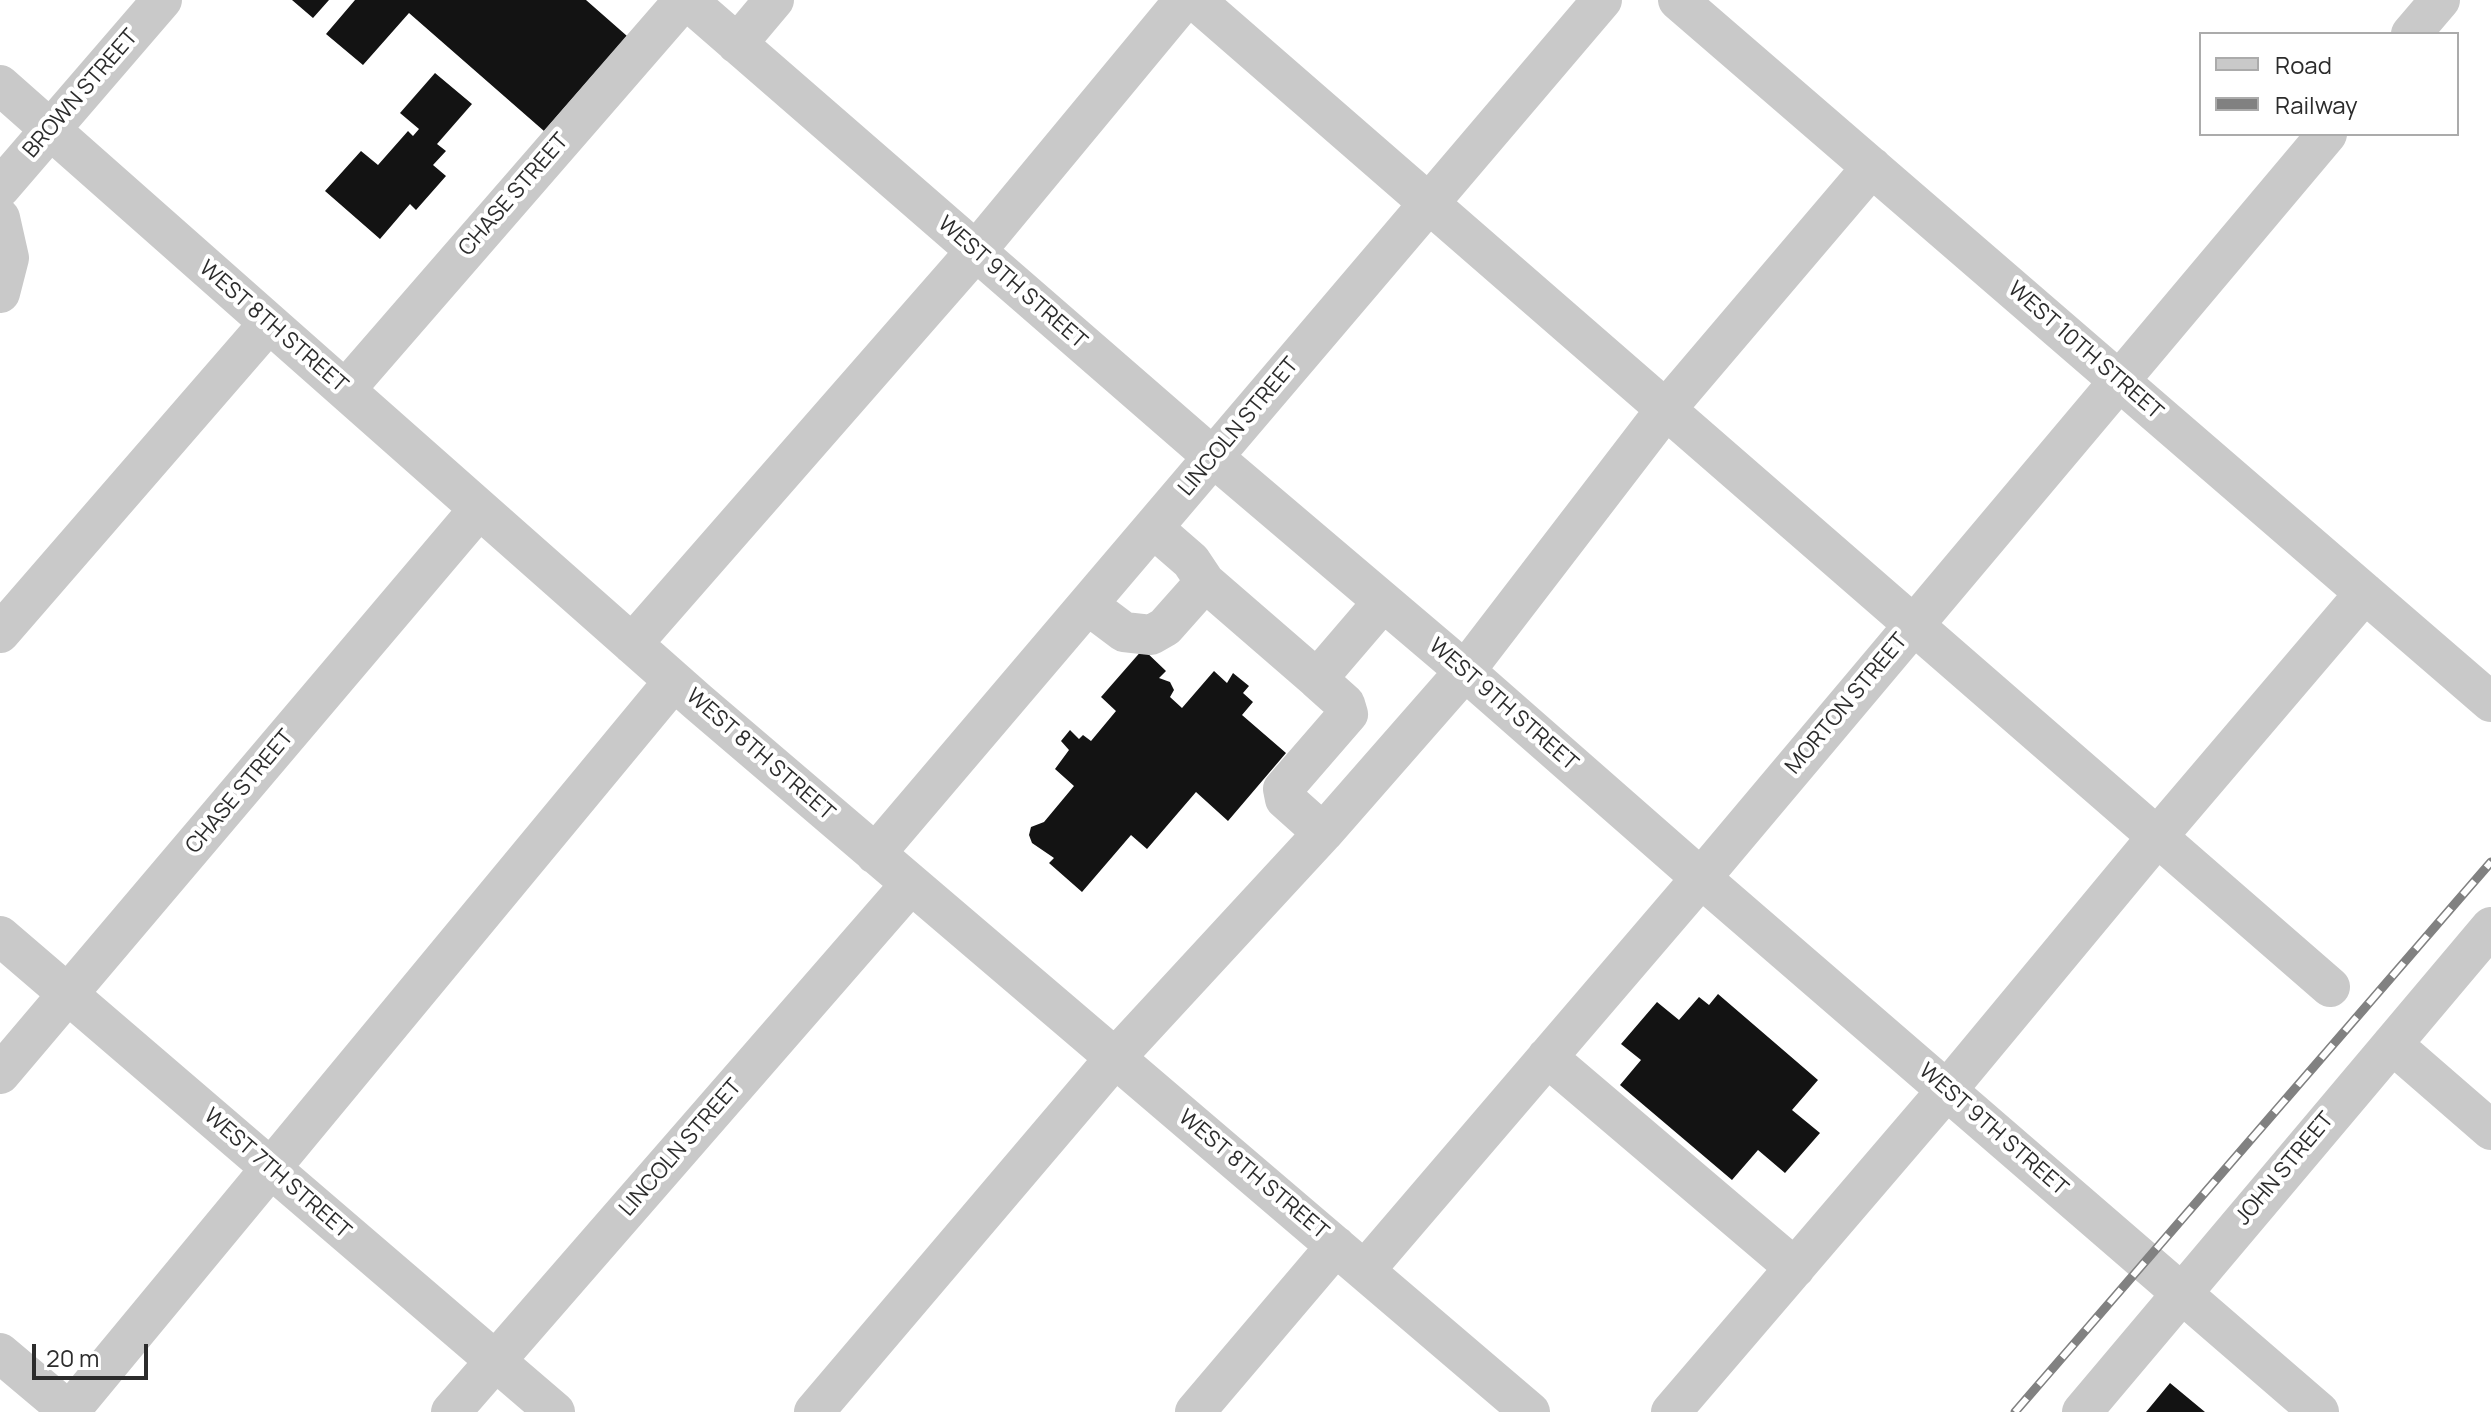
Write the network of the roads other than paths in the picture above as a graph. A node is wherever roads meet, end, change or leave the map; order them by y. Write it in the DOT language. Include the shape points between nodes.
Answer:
graph roads {
  1 [pos="162,0"];
  2 [pos="685,0"];
  3 [pos="774,0"];
  4 [pos="1184,0"];
  5 [pos="1195,0"];
  6 [pos="1602,0"];
  7 [pos="1678,0"];
  8 [pos="2440,0"];
  9 [pos="2413,32"];
  10 [pos="737,44"];
  11 [pos="0,85"];
  12 [pos="50,130"];
  13 [pos="2325,136"];
  14 [pos="1872,167"];
  15 [pos="0,188"];
  16 [pos="1430,204"];
  17 [pos="0,218"];
  18 [pos="976,251"];
  19 [pos="0,293"];
  20 [pos="269,323"];
  21 [pos="2119,381"];
  22 [pos="345,390"];
  23 [pos="1666,409"];
  24 [pos="1213,457"];
  25 [pos="479,509"];
  26 [pos="1153,528"];
  27 [pos="1205,582"];
  28 [pos="2365,593"];
  29 [pos="1383,602"];
  30 [pos="1088,605"];
  31 [pos="1914,624"];
  32 [pos="0,633"];
  33 [pos="632,644"];
  34 [pos="1465,671"];
  35 [pos="1317,679"];
  36 [pos="674,681"];
  37 [pos="2491,702"];
  38 [pos="1323,833"];
  39 [pos="2157,837"];
  40 [pos="875,854"];
  41 [pos="1701,878"];
  42 [pos="910,885"];
  43 [pos="2491,927"];
  44 [pos="0,936"];
  45 [pos="2330,987"];
  46 [pos="68,994"];
  47 [pos="2392,1044"];
  48 [pos="1547,1057"];
  49 [pos="1115,1058"];
  50 [pos="0,1074"];
  51 [pos="1947,1090"];
  52 [pos="2491,1130"];
  53 [pos="271,1168"];
  54 [pos="1350,1258"];
  55 [pos="1795,1268"];
  56 [pos="2180,1292"];
  57 [pos="0,1353"];
  58 [pos="496,1361"];
  59 [pos="69,1412"];
  60 [pos="451,1412"];
  61 [pos="555,1412"];
  62 [pos="814,1412"];
  63 [pos="1195,1412"];
  64 [pos="1530,1412"];
  65 [pos="1671,1412"];
  66 [pos="2082,1412"];
  67 [pos="2319,1412"];
  1 -- 12 [label="street, BROWN STREET"];
  2 -- 10 [label="street, WEST 9TH STREET"];
  2 -- 22 [label="street, CHASE STREET"];
  3 -- 10 [label="street"];
  4 -- 18 [label="street"];
  5 -- 16 [label="street"];
  6 -- 16 [label="street, LINCOLN STREET"];
  7 -- 14 [label="street, WEST 10TH STREET"];
  8 -- 9 [label="street"];
  10 -- 18 [label="street, WEST 9TH STREET"];
  11 -- 12 [label="street, WEST 8TH STREET"];
  12 -- 15 [label="street, BROWN STREET"];
  12 -- 20 [label="street, WEST 8TH STREET"];
  13 -- 21 [label="street, MORTON STREET"];
  14 -- 21 [label="street, WEST 10TH STREET"];
  14 -- 23 [label="street"];
  16 -- 23 [label="street"];
  16 -- 24 [label="street, LINCOLN STREET"];
  17 -- 19 [label="street" via="9,258"];
  18 -- 24 [label="street, WEST 9TH STREET"];
  18 -- 33 [label="street"];
  20 -- 22 [label="street, WEST 8TH STREET"];
  20 -- 32 [label="street"];
  21 -- 28 [label="street, WEST 10TH STREET"];
  21 -- 31 [label="street, MORTON STREET"];
  22 -- 25 [label="street, WEST 8TH STREET"];
  23 -- 31 [label="street"];
  23 -- 34 [label="street"];
  24 -- 26 [label="street, LINCOLN STREET"];
  24 -- 29 [label="street, WEST 9TH STREET"];
  25 -- 33 [label="street, WEST 8TH STREET"];
  25 -- 46 [label="street, CHASE STREET"];
  26 -- 27 [label="street" via="1191,561"];
  26 -- 30 [label="street, LINCOLN STREET"];
  27 -- 30 [label="street" via="1165,627 1151,635 1124,632"];
  27 -- 35 [label="street"];
  28 -- 37 [label="street, WEST 10TH STREET"];
  28 -- 39 [label="street"];
  29 -- 34 [label="street, WEST 9TH STREET"];
  29 -- 35 [label="street"];
  30 -- 40 [label="street, LINCOLN STREET"];
  31 -- 39 [label="street"];
  31 -- 41 [label="street, MORTON STREET"];
  33 -- 36 [label="street, WEST 8TH STREET"];
  34 -- 38 [label="street"];
  34 -- 41 [label="street, WEST 9TH STREET"];
  35 -- 38 [label="street" via="1345,704 1348,714 1283,789 1285,799"];
  36 -- 40 [label="street, WEST 8TH STREET"];
  36 -- 53 [label="street"];
  38 -- 49 [label="street"];
  39 -- 45 [label="street"];
  39 -- 51 [label="street"];
  40 -- 42 [label="street, WEST 8TH STREET"];
  41 -- 48 [label="street, MORTON STREET"];
  41 -- 51 [label="street, WEST 9TH STREET"];
  42 -- 49 [label="street, WEST 8TH STREET"];
  42 -- 58 [label="street, LINCOLN STREET"];
  43 -- 47 [label="street, JOHN STREET"];
  44 -- 46 [label="street, WEST 7TH STREET"];
  46 -- 50 [label="street, CHASE STREET"];
  46 -- 53 [label="street, WEST 7TH STREET"];
  47 -- 52 [label="street"];
  47 -- 56 [label="street, JOHN STREET"];
  48 -- 54 [label="street, MORTON STREET"];
  48 -- 55 [label="street"];
  49 -- 54 [label="street, WEST 8TH STREET"];
  49 -- 62 [label="street"];
  51 -- 55 [label="street"];
  51 -- 56 [label="street, WEST 9TH STREET"];
  53 -- 58 [label="street, WEST 7TH STREET"];
  53 -- 59 [label="street"];
  54 -- 63 [label="street, MORTON STREET"];
  54 -- 64 [label="street, WEST 8TH STREET"];
  55 -- 65 [label="street"];
  56 -- 66 [label="street, JOHN STREET"];
  56 -- 67 [label="street, WEST 9TH STREET"];
  57 -- 59 [label="street"];
  58 -- 60 [label="street, LINCOLN STREET"];
  58 -- 61 [label="street, WEST 7TH STREET"];
}
